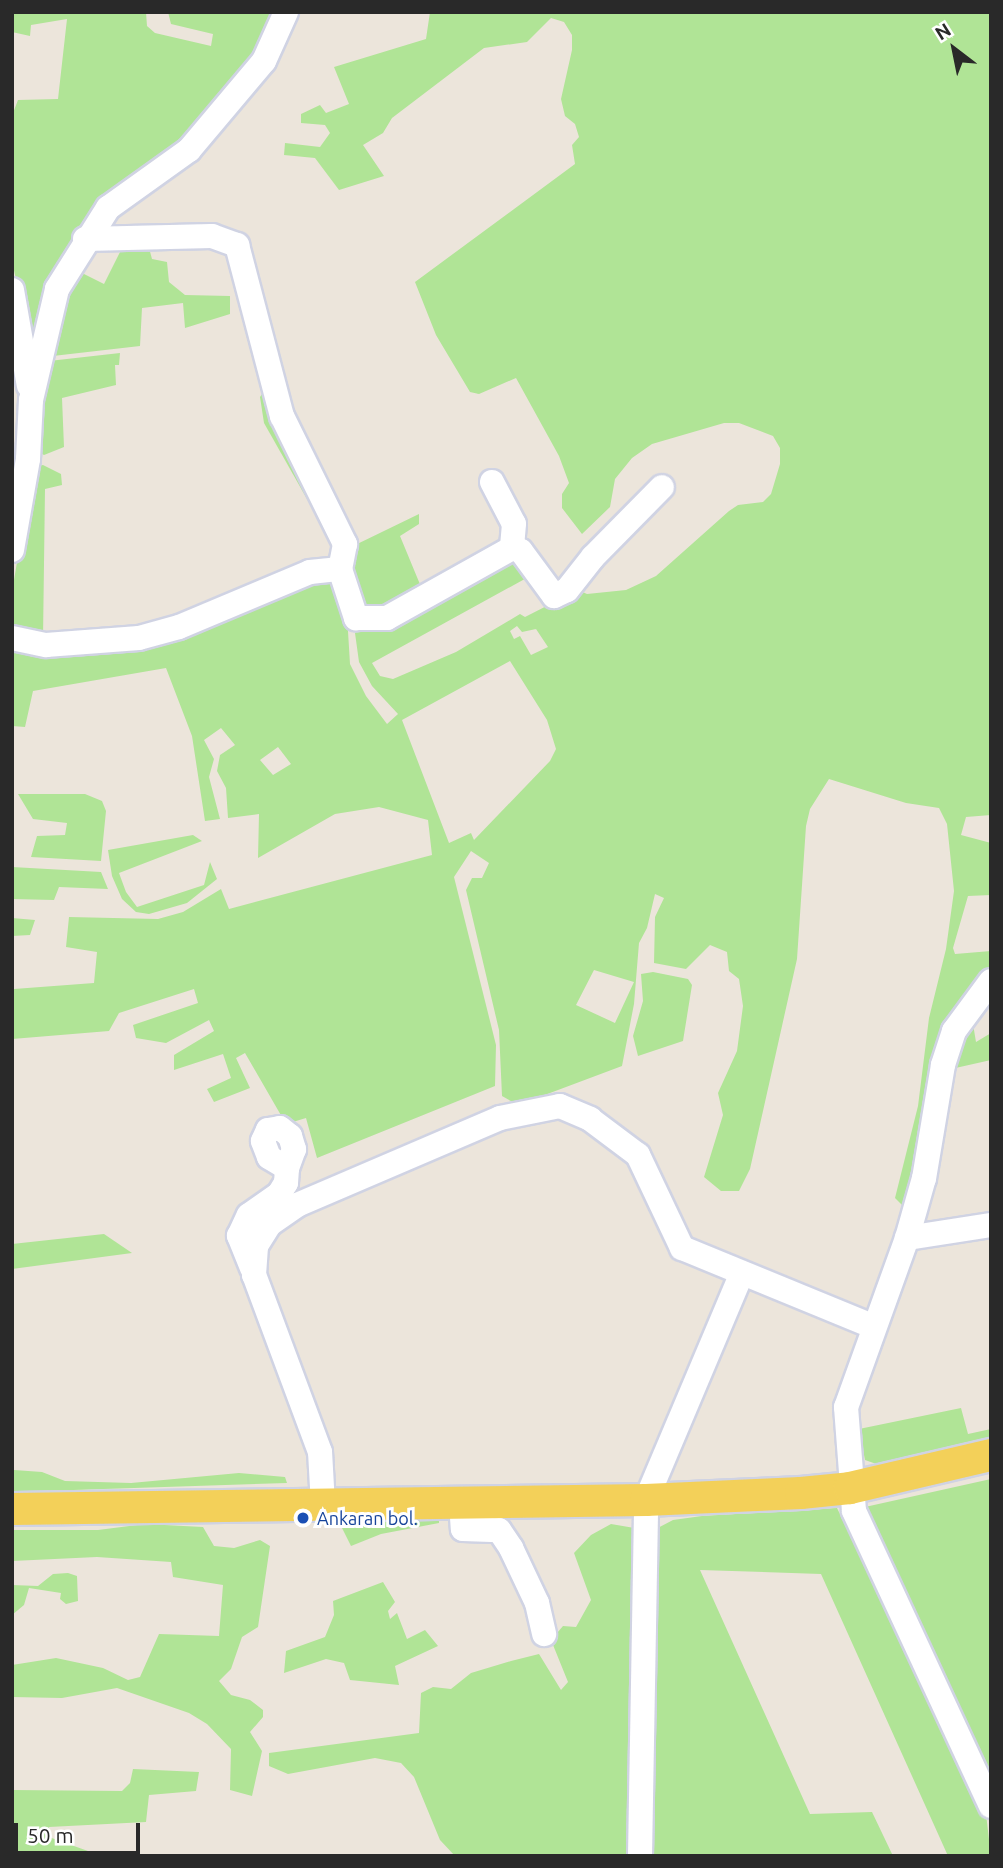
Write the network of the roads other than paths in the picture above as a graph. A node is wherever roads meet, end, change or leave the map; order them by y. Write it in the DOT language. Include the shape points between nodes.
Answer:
graph roads {
  1 [pos="286,12"];
  2 [pos="85,239"];
  3 [pos="12,290"];
  4 [pos="31,400"];
  5 [pos="492,482"];
  6 [pos="662,487"];
  7 [pos="513,548"];
  8 [pos="12,550"];
  9 [pos="340,569"];
  10 [pos="12,638"];
  11 [pos="991,981"];
  12 [pos="287,1168"];
  13 [pos="991,1224"];
  14 [pos="907,1238"];
  15 [pos="742,1273"];
  16 [pos="254,1275"];
  17 [pos="873,1326"];
  18 [pos="991,1455"];
  19 [pos="850,1488"];
  20 [pos="646,1500"];
  21 [pos="461,1503"];
  22 [pos="323,1505"];
  23 [pos="12,1509"];
  24 [pos="544,1634"];
  25 [pos="991,1806"];
  26 [pos="640,1856"];
  1 -- 2 [label="street" via="264,61 189,150 108,208"];
  2 -- 4 [label="street" via="57,289"];
  2 -- 9 [label="street" via="212,236 237,245 282,416 345,544"];
  3 -- 4 [label="street"];
  4 -- 8 [label="street" via="28,459"];
  5 -- 7 [label="street" via="514,524"];
  6 -- 7 [label="street" via="593,557 568,590 554,596 521,551"];
  7 -- 9 [label="street" via="427,598 377,619 356,618"];
  9 -- 10 [label="street" via="310,572 179,628 139,638 46,645"];
  11 -- 14 [label="street" via="966,1011 946,1054 924,1178"];
  12 -- 16 [label="street" via="279,1194 249,1214 239,1236"];
  13 -- 14 [label="street"];
  14 -- 17 [label="street"];
  15 -- 16 [label="street" via="682,1248 667,1224 659,1190 638,1155 590,1119 560,1106 500,1118 297,1205 270,1224 256,1246"];
  15 -- 17 [label="street"];
  15 -- 20 [label="street"];
  16 -- 22 [label="street" via="320,1452"];
  17 -- 19 [label="street" via="846,1407"];
  18 -- 19 [label="main road"];
  19 -- 20 [label="main road"];
  19 -- 25 [label="street" via="853,1511"];
  20 -- 21 [label="main road"];
  20 -- 26 [label="street"];
  21 -- 22 [label="main road"];
  21 -- 24 [label="street" via="463,1529 499,1530 505,1539 537,1603"];
  22 -- 23 [label="main road"];
}
